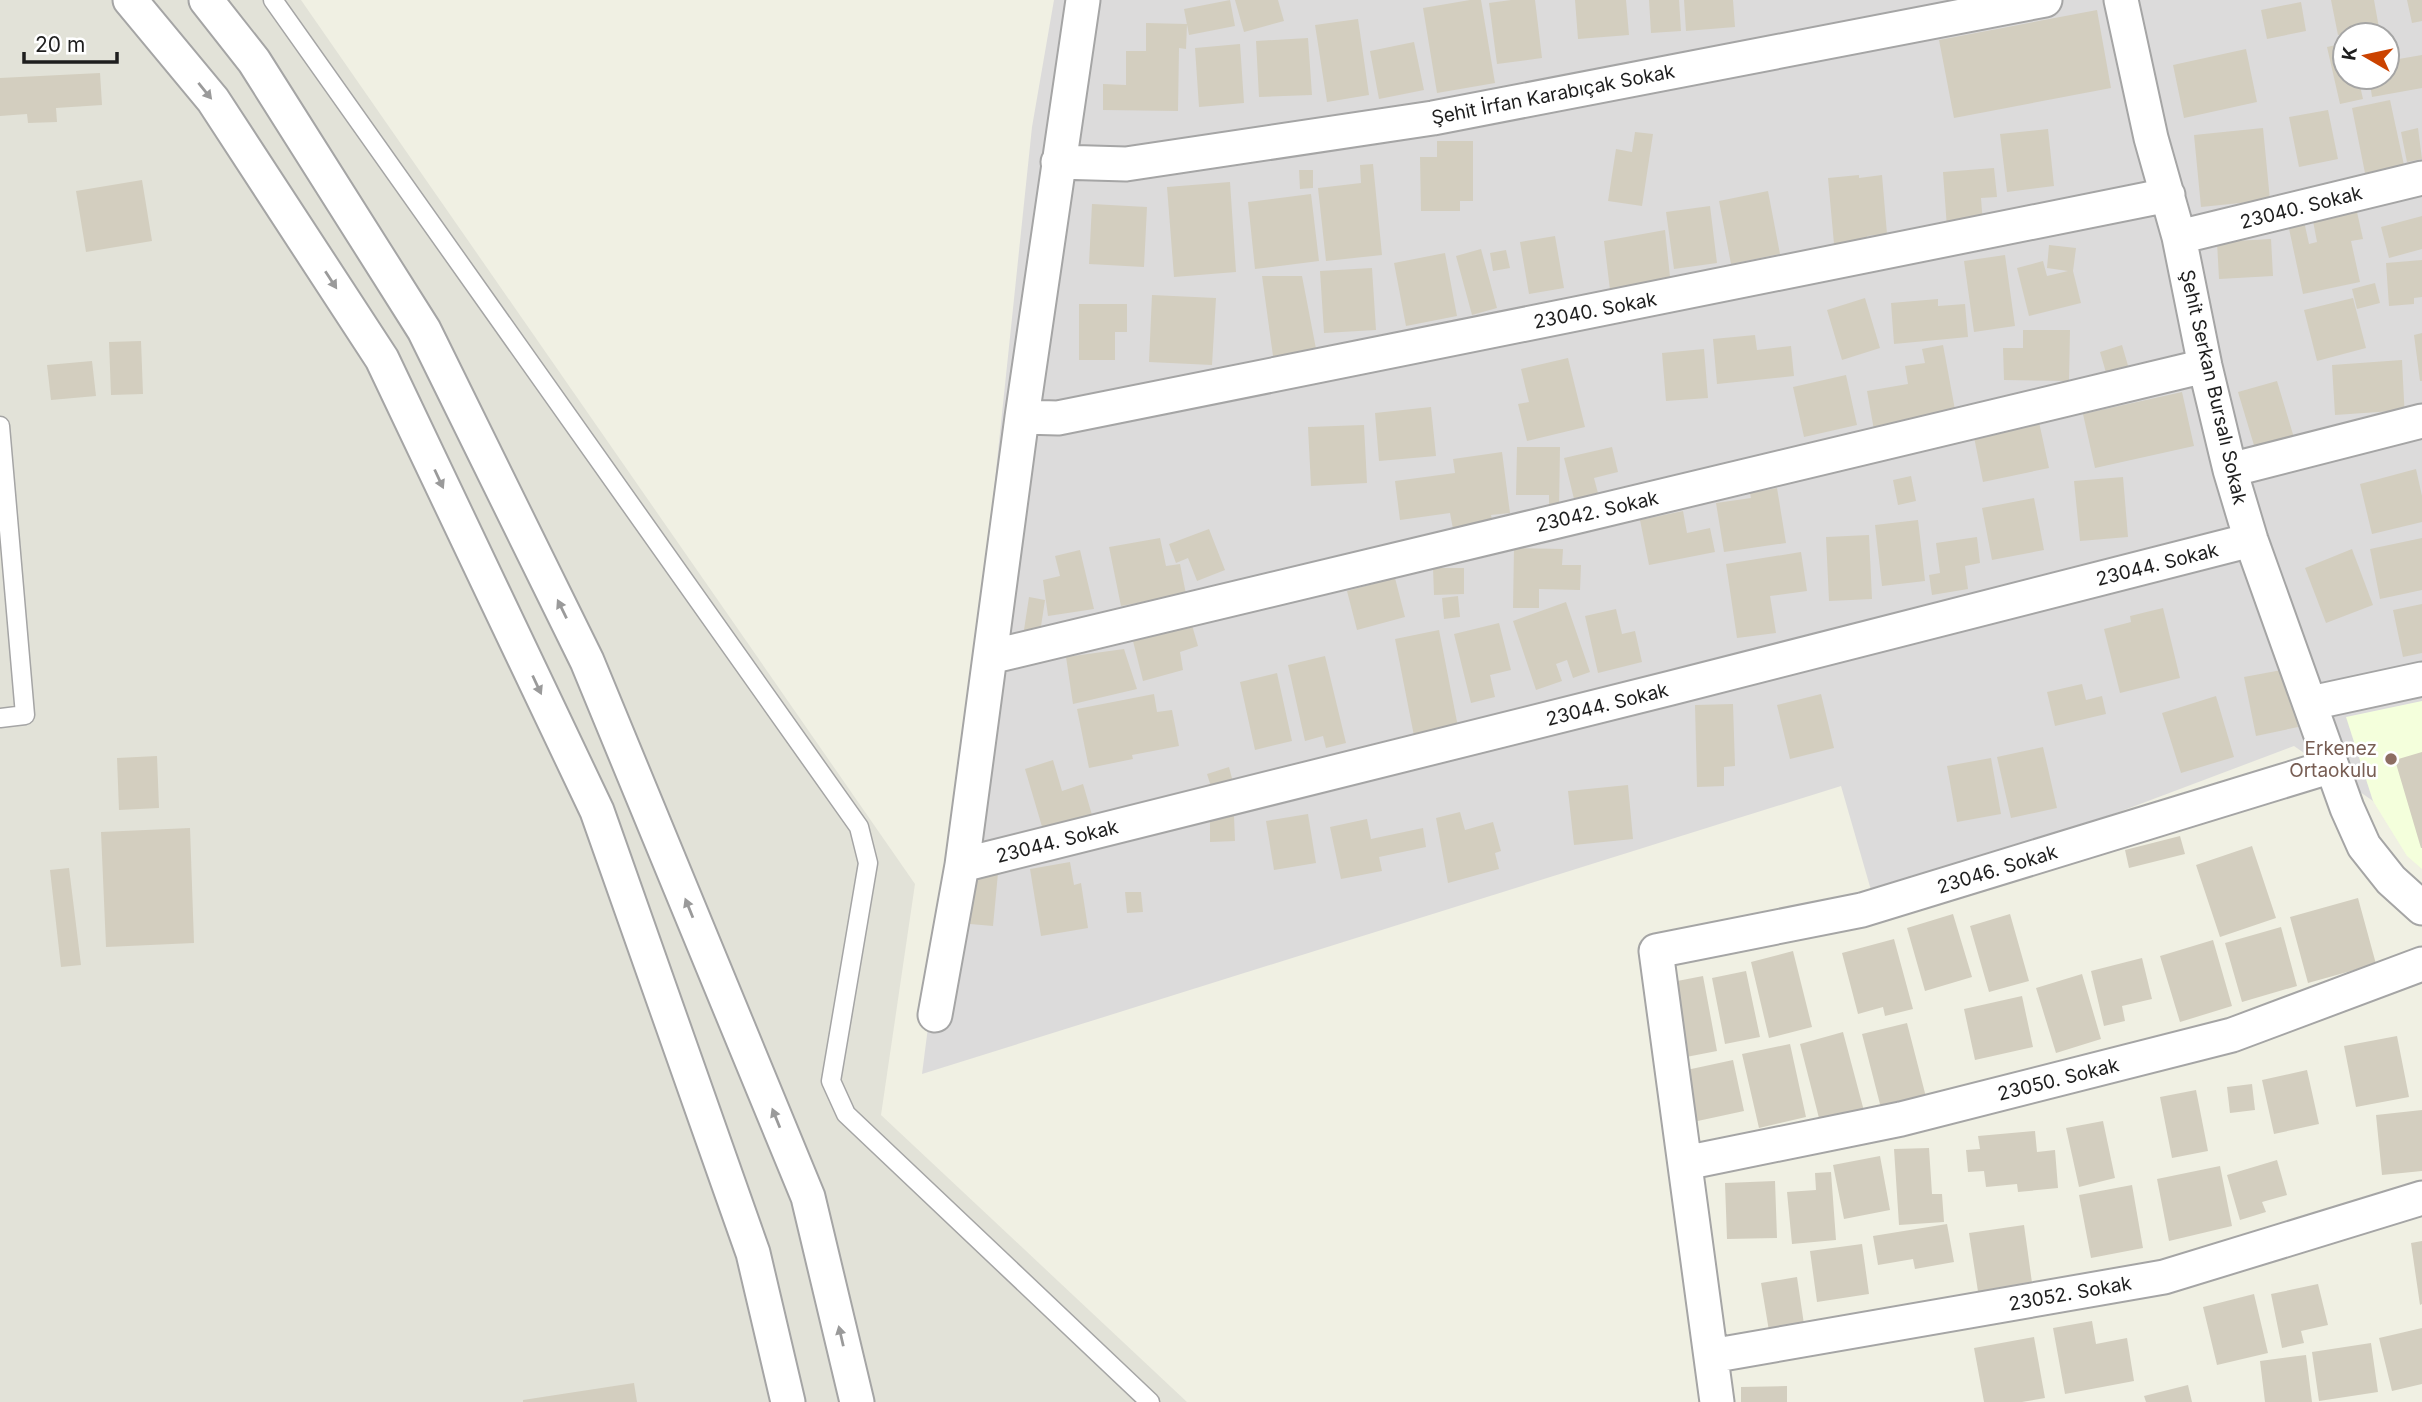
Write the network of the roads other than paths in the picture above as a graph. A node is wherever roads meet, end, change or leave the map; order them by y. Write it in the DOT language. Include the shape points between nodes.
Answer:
graph roads {
  1 [pos="131,0"];
  2 [pos="206,0"];
  3 [pos="273,0"];
  4 [pos="1083,0"];
  5 [pos="2045,0"];
  6 [pos="2129,2"];
  7 [pos="1058,162"];
  8 [pos="2422,178"];
  9 [pos="2168,195"];
  10 [pos="2179,237"];
  11 [pos="2205,366"];
  12 [pos="1022,417"];
  13 [pos="2422,421"];
  14 [pos="0,426"];
  15 [pos="2230,470"];
  16 [pos="2252,540"];
  17 [pos="990,657"];
  18 [pos="2422,679"];
  19 [pos="2311,703"];
  20 [pos="0,718"];
  21 [pos="2332,766"];
  22 [pos="962,865"];
  23 [pos="2422,908"];
  24 [pos="2422,964"];
  25 [pos="935,1015"];
  26 [pos="1685,1163"];
  27 [pos="2422,1198"];
  28 [pos="1711,1356"];
  29 [pos="788,1402"];
  30 [pos="857,1402"];
  31 [pos="1150,1402"];
  32 [pos="1717,1402"];
  1 -- 29 [label="street, one-way" via="212,100 382,359 597,811 753,1253"];
  30 -- 2 [label="street, one-way" via="808,1197 587,661 424,330 254,61"];
  3 -- 31 [label="lane" via="859,827 868,863 831,1081 846,1114"];
  4 -- 7 [label="street"];
  5 -- 7 [label="street, Şehit İrfan Karabıçak Sokak" via="1433,118 1126,164"];
  6 -- 9 [label="street, Şehit Serkan Bursalı Sokak" via="2151,138"];
  7 -- 12 [label="street"];
  8 -- 10 [label="street, 23040. Sokak"];
  9 -- 10 [label="street, Şehit Serkan Bursalı Sokak"];
  9 -- 12 [label="street, 23040. Sokak" via="1058,418"];
  10 -- 11 [label="street, Şehit Serkan Bursalı Sokak"];
  11 -- 15 [label="street, Şehit Serkan Bursalı Sokak"];
  11 -- 17 [label="street, 23042. Sokak"];
  12 -- 17 [label="street"];
  13 -- 15 [label="street"];
  14 -- 20 [label="lane" via="25,715"];
  15 -- 16 [label="street, Şehit Serkan Bursalı Sokak"];
  16 -- 19 [label="street, Şehit Serkan Bursalı Sokak"];
  16 -- 22 [label="street, 23044. Sokak"];
  17 -- 22 [label="street"];
  18 -- 19 [label="street"];
  19 -- 21 [label="street, Şehit Serkan Bursalı Sokak"];
  21 -- 23 [label="street, Şehit Serkan Bursalı Sokak" via="2364,846 2391,880"];
  21 -- 26 [label="street, 23046. Sokak" via="1862,910 1656,951"];
  22 -- 25 [label="street"];
  24 -- 26 [label="street, 23050. Sokak" via="2232,1034 1901,1119"];
  26 -- 28 [label="street"];
  27 -- 28 [label="street, 23052. Sokak" via="2164,1277"];
  28 -- 32 [label="street"];
}
